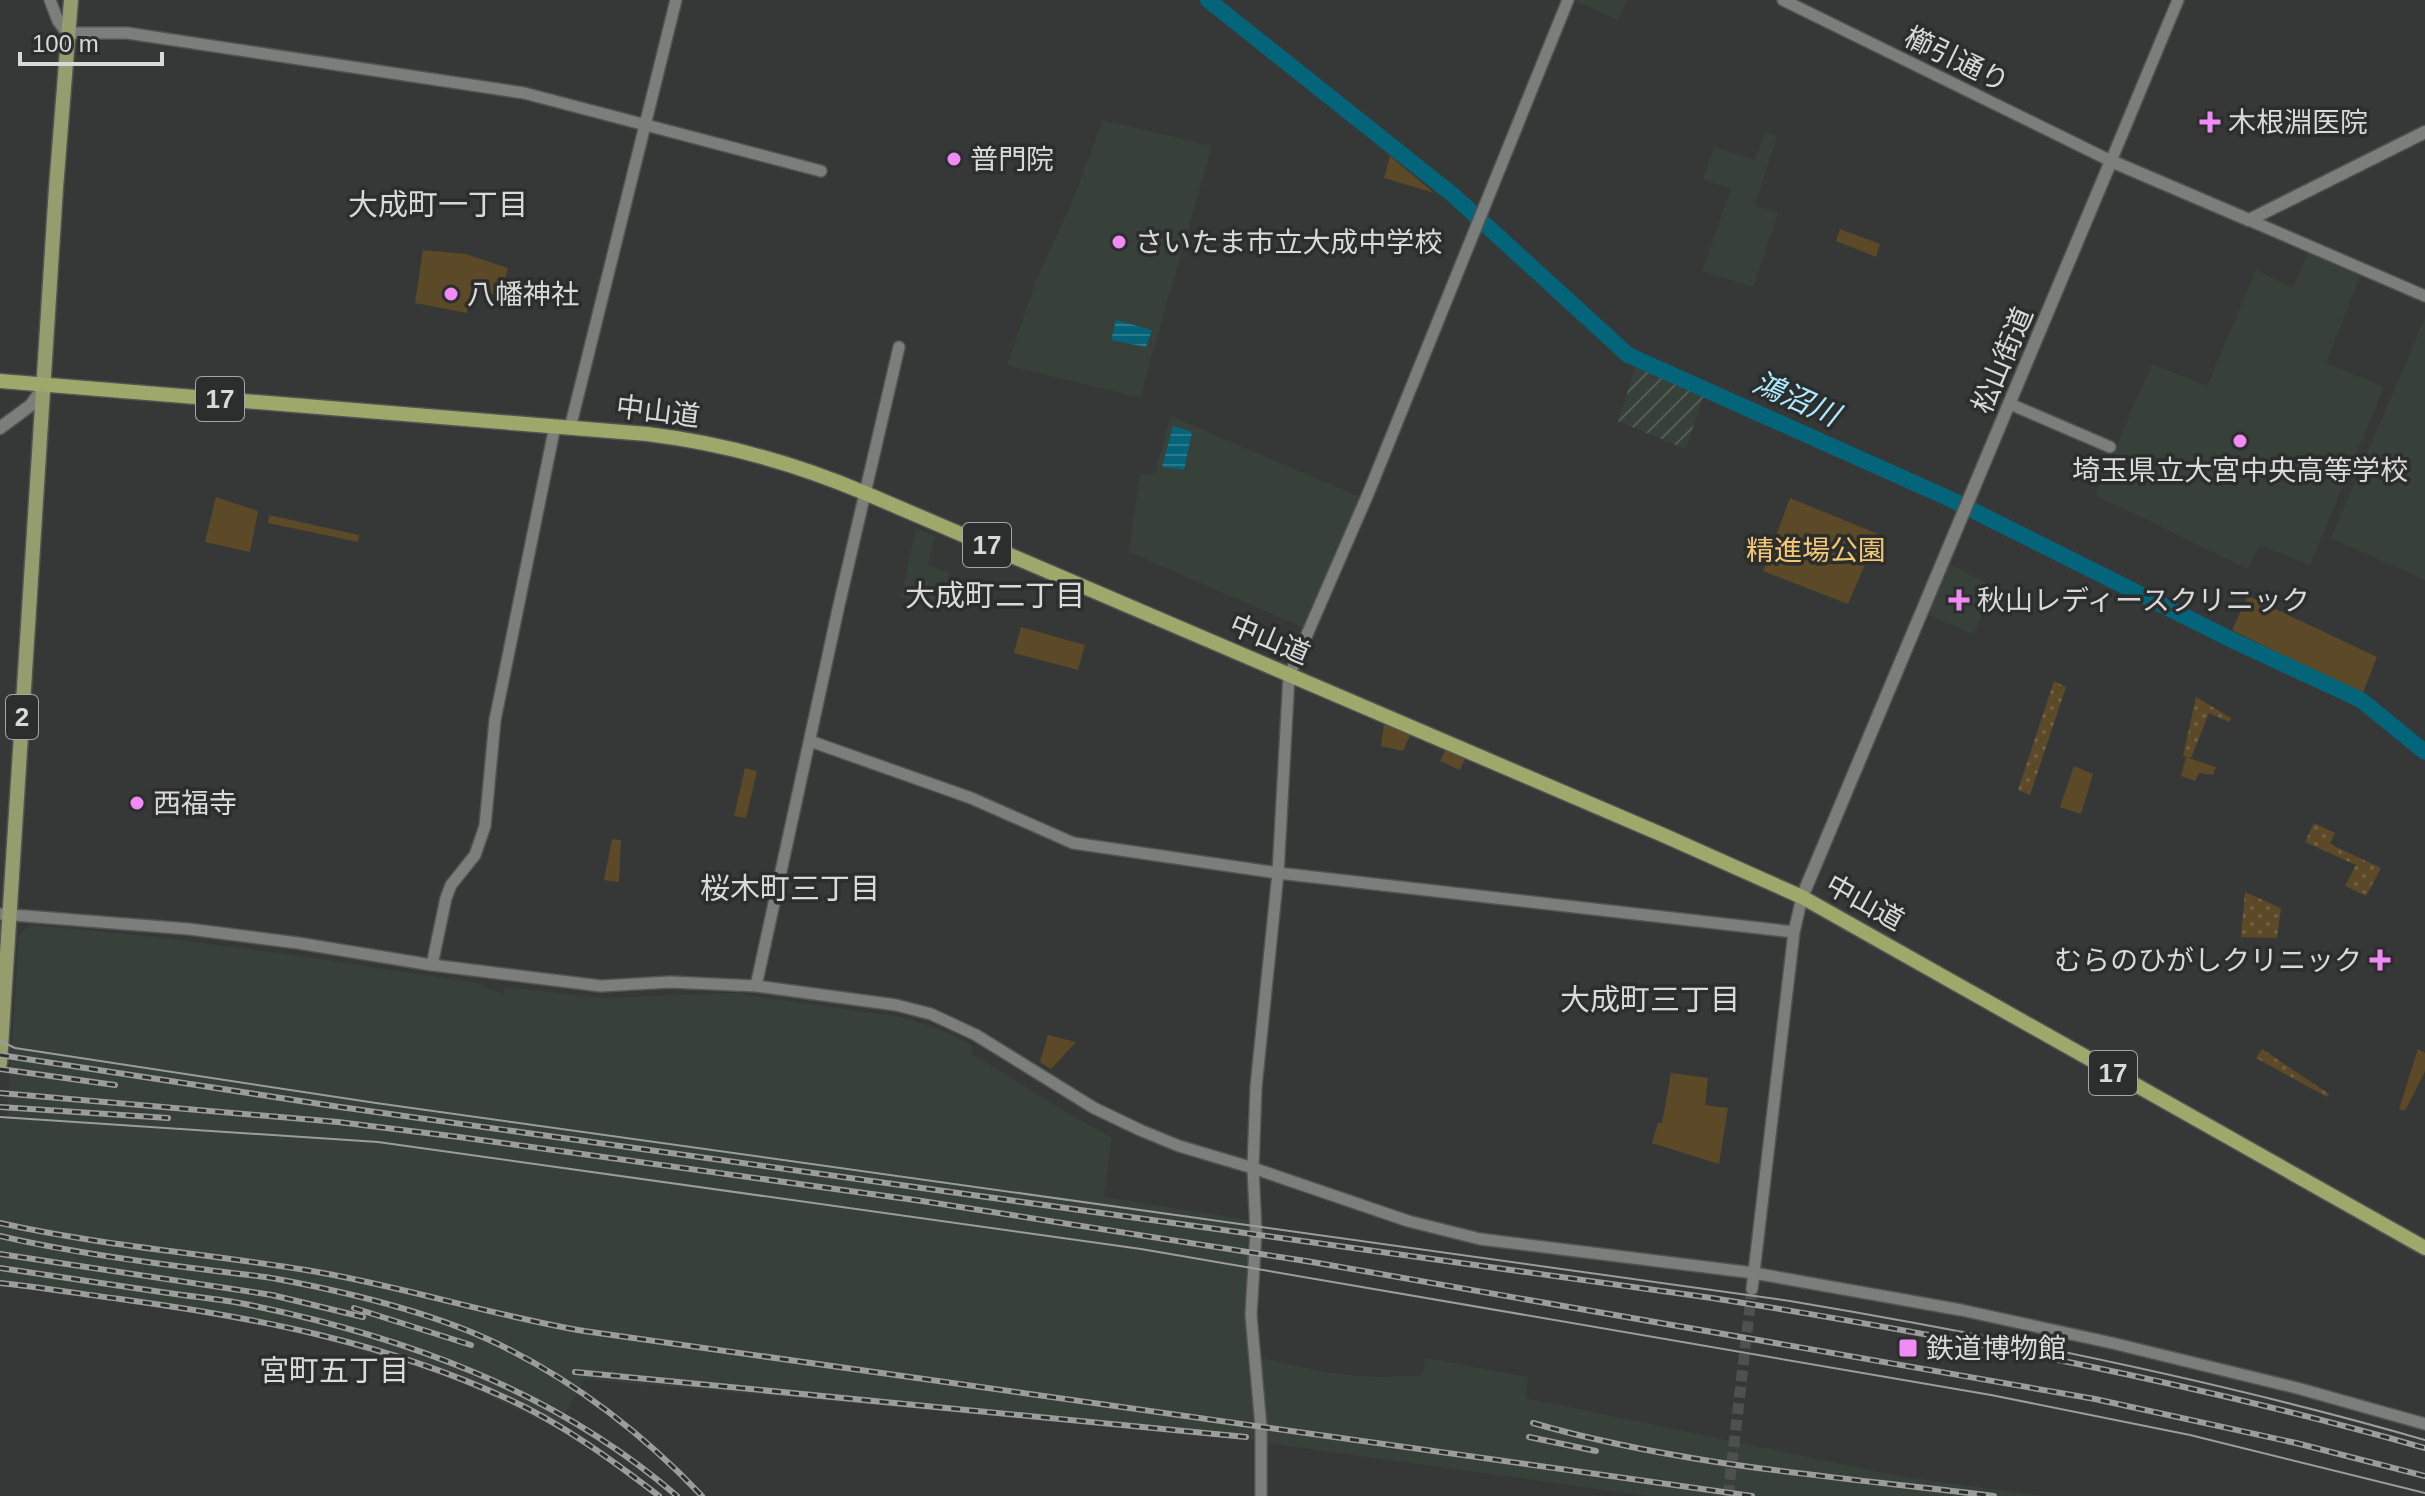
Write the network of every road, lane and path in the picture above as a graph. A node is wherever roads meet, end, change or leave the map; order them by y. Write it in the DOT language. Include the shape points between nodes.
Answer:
graph roads {
  1 [pos="50,0"];
  2 [pos="71,0"];
  3 [pos="676,0"];
  4 [pos="1568,0"];
  5 [pos="1783,0"];
  6 [pos="2178,0"];
  7 [pos="67,33"];
  8 [pos="646,124"];
  9 [pos="2425,132"];
  10 [pos="2111,161"];
  11 [pos="821,171"];
  12 [pos="2249,220"];
  13 [pos="2425,296"];
  14 [pos="899,347"];
  15 [pos="0,381"];
  16 [pos="45,385"];
  17 [pos="2010,404"];
  18 [pos="562,427"];
  19 [pos="0,428"];
  20 [pos="2110,447"];
  21 [pos="865,493"];
  22 [pos="1289,676"];
  23 [pos="810,741"];
  24 [pos="1278,873"];
  25 [pos="1802,897"];
  26 [pos="5,914"];
  27 [pos="1794,932"];
  28 [pos="432,965"];
  29 [pos="756,986"];
  30 [pos="1,1050"];
  31 [pos="0,1063"];
  32 [pos="1253,1168"];
  33 [pos="2425,1248"];
  34 [pos="1754,1273"];
  35 [pos="1752,1289"];
  36 [pos="2425,1424"];
  37 [pos="1261,1496"];
  1 -- 7 [label="street"];
  2 -- 7 [label="main road, 2"];
  3 -- 8 [label="street"];
  4 -- 22 [label="street"];
  5 -- 10 [label="street, 櫛引通り"];
  6 -- 10 [label="street"];
  7 -- 8 [label="street" via="127,33 524,93"];
  7 -- 16 [label="main road, 2"];
  8 -- 11 [label="street"];
  8 -- 18 [label="street"];
  9 -- 12 [label="main road"];
  10 -- 12 [label="main road"];
  10 -- 17 [label="main road, 松山街道"];
  12 -- 13 [label="street"];
  14 -- 21 [label="street"];
  15 -- 16 [label="highway, 中山道 / 17"];
  16 -- 18 [label="highway, 中山道 / 17"];
  16 -- 19 [label="main road" via="31,405"];
  16 -- 26 [label="main road, 2"];
  17 -- 20 [label="street"];
  17 -- 25 [label="main road, 松山街道"];
  18 -- 21 [label="highway, 中山道 / 17" via="718,445 803,468"];
  18 -- 28 [label="street" via="495,720 485,826 475,855 446,898"];
  21 -- 22 [label="highway, 中山道 / 17"];
  21 -- 23 [label="street"];
  22 -- 24 [label="street"];
  22 -- 25 [label="highway, 中山道 / 17"];
  23 -- 24 [label="street" via="971,798 1073,843"];
  23 -- 29 [label="street"];
  24 -- 27 [label="street"];
  24 -- 32 [label="street"];
  25 -- 27 [label="street"];
  25 -- 33 [label="highway, 中山道 / 17"];
  26 -- 28 [label="street" via="242,935"];
  26 -- 30 [label="main road, 2"];
  27 -- 34 [label="street"];
  28 -- 29 [label="street" via="601,986"];
  29 -- 32 [label="street" via="931,1014 976,1035 1094,1108 1179,1146"];
  30 -- 31 [label="main road, 2"];
  32 -- 34 [label="street" via="1408,1221 1480,1239"];
  32 -- 37 [label="street" via="1251,1315"];
  34 -- 35 [label="street"];
  34 -- 36 [label="street" via="2112,1343"];
}
